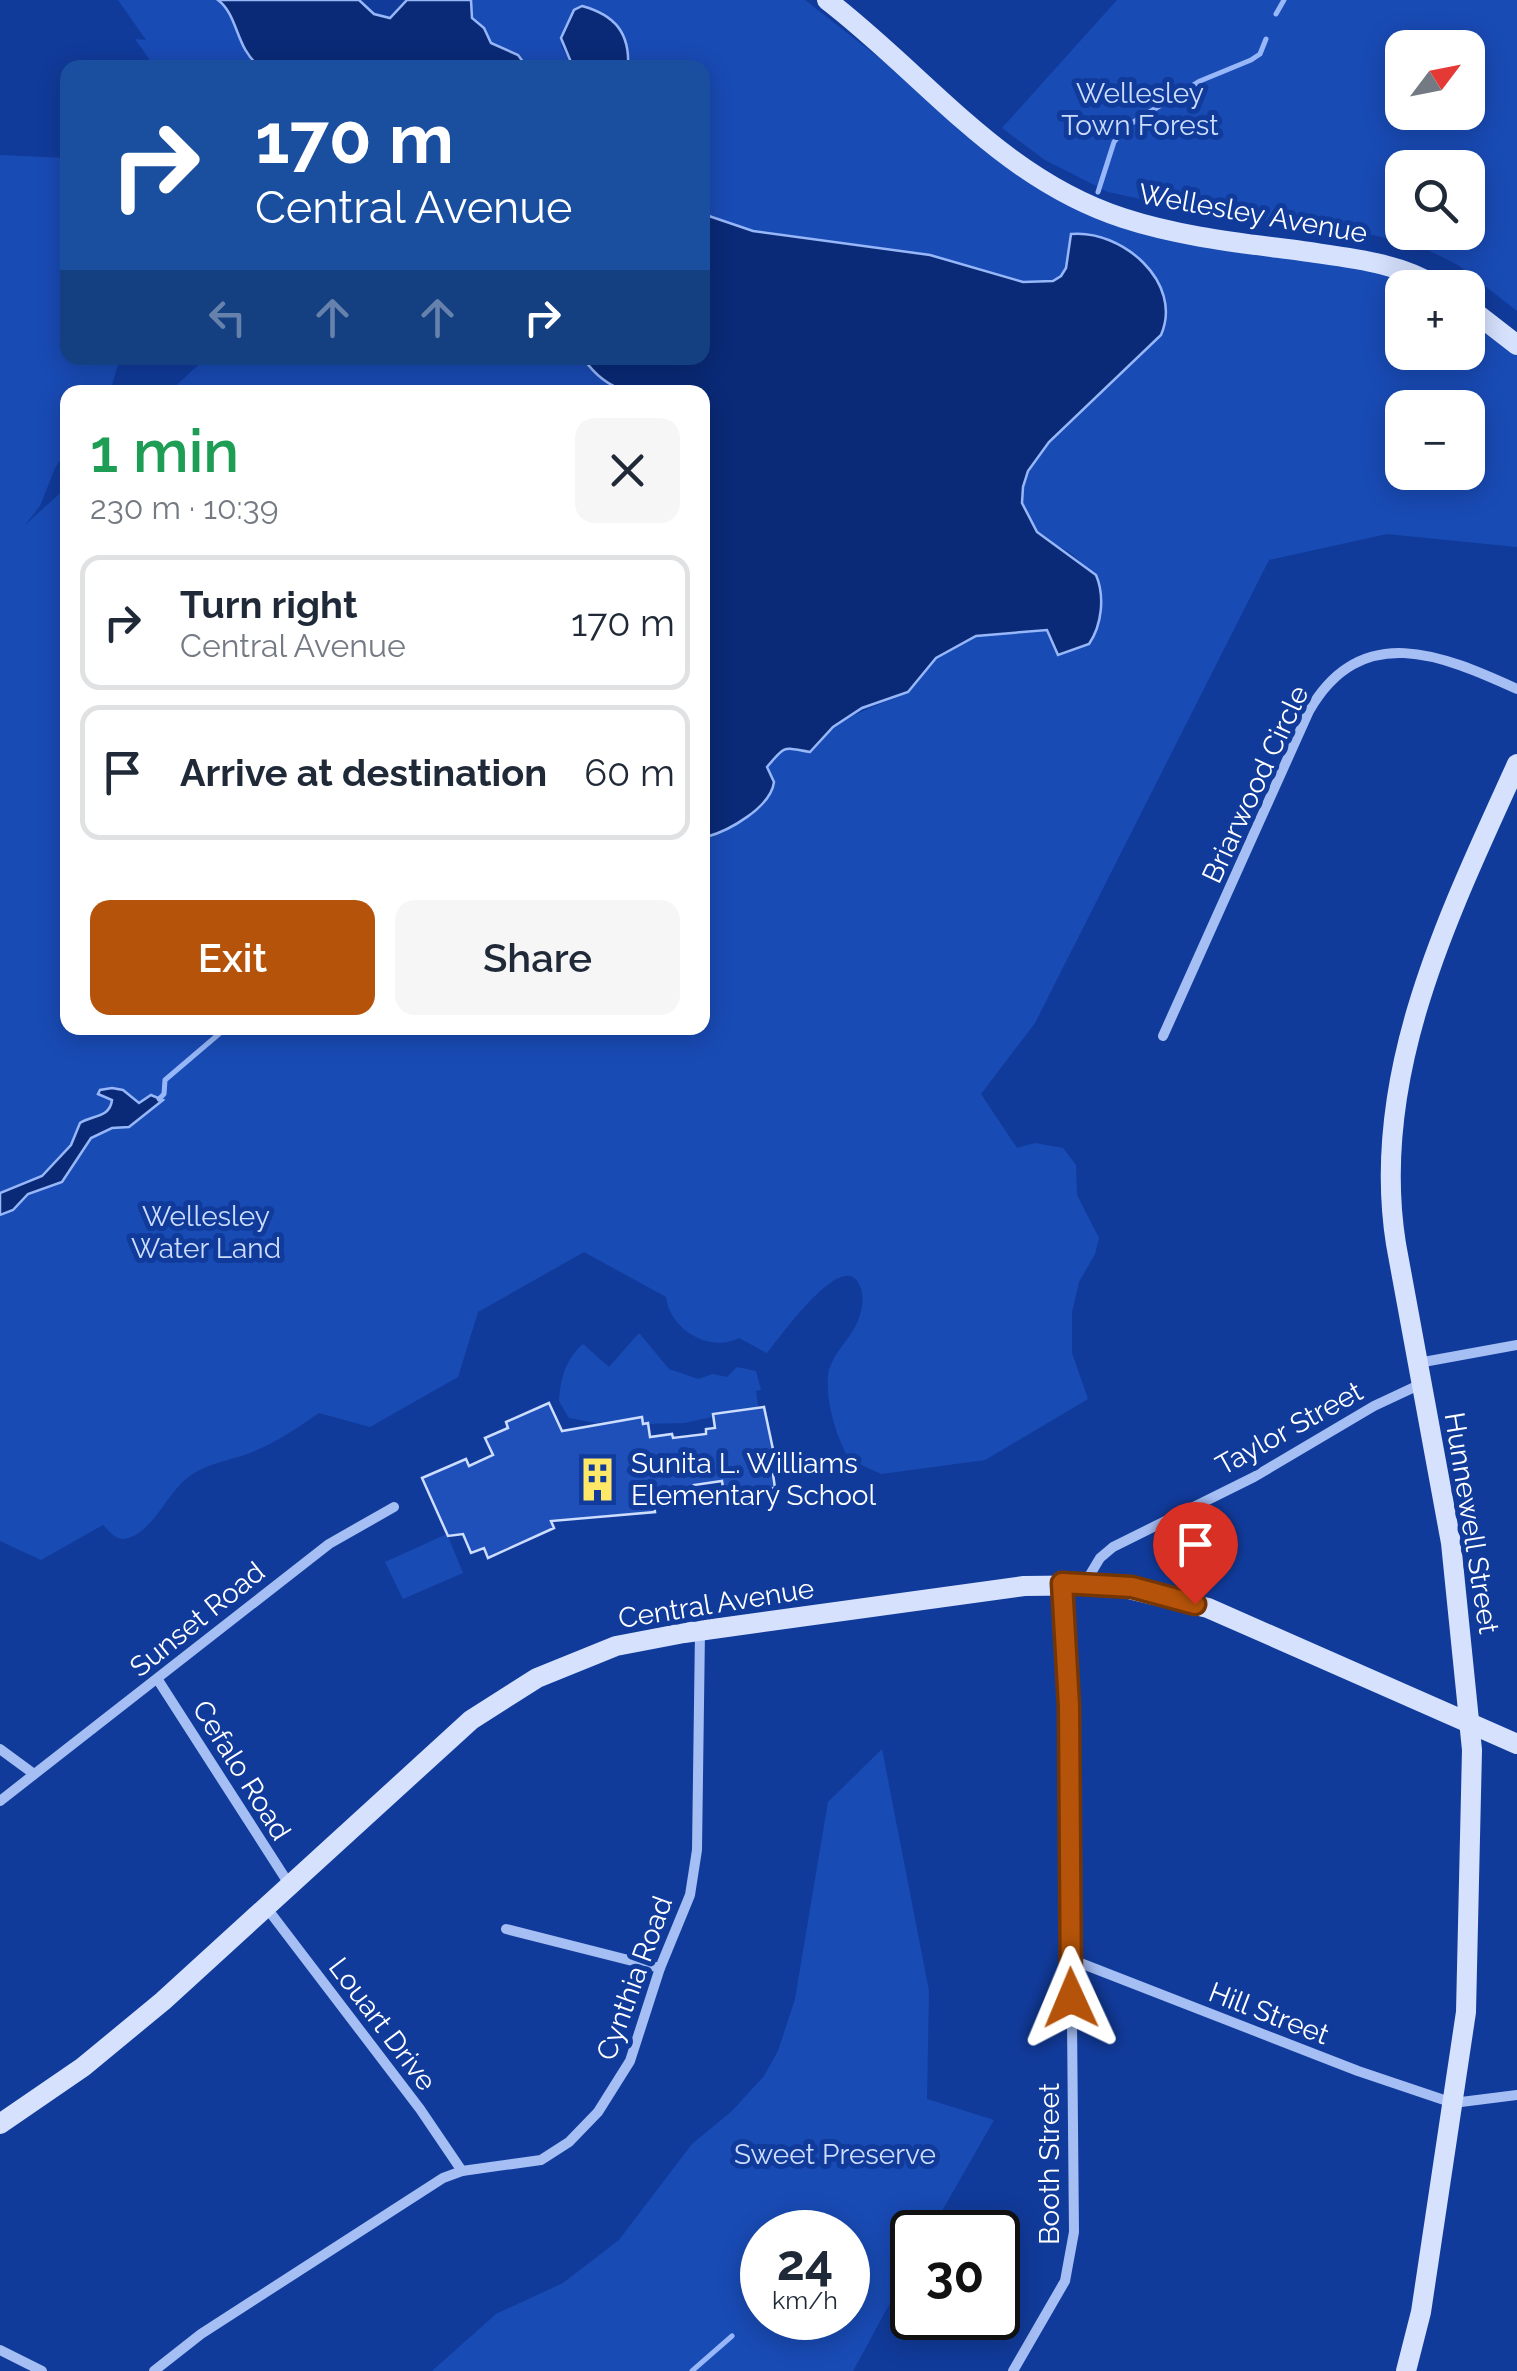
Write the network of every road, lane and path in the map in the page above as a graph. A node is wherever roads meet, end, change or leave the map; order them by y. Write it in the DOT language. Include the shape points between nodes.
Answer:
graph roads {
  1 [pos="826,0"];
  2 [pos="1402,270"];
  3 [pos="1485,319"];
  4 [pos="1517,344"];
  5 [pos="1517,690"];
  6 [pos="1517,764"];
  7 [pos="1164,1036"];
  8 [pos="1517,1345"];
  9 [pos="1420,1374"];
  10 [pos="394,1507"];
  11 [pos="1085,1582"];
  12 [pos="1062,1583"];
  13 [pos="700,1630"];
  14 [pos="158,1680"];
  15 [pos="1470,1723"];
  16 [pos="1517,1744"];
  17 [pos="0,1749"];
  18 [pos="34,1774"];
  19 [pos="0,1801"];
  20 [pos="289,1884"];
  21 [pos="266,1906"];
  22 [pos="506,1929"];
  23 [pos="1070,1958"];
  24 [pos="660,1968"];
  25 [pos="1517,2095"];
  26 [pos="1454,2103"];
  27 [pos="0,2124"];
  28 [pos="462,2171"];
  29 [pos="0,2350"];
  30 [pos="42,2371"];
  31 [pos="154,2371"];
  32 [pos="1013,2371"];
  33 [pos="1406,2371"];
  1 -- 2 [label="main road, Wellesley Avenue" via="1004,157 1086,203 1192,236"];
  3 -- 4 [label="main road"];
  5 -- 7 [label="street, Briarwood Circle" via="1442,656 1412,652 1368,658 1330,682 1309,711"];
  6 -- 9 [label="main road, Hunnewell Street" via="1439,940 1396,1113 1390,1202"];
  8 -- 9 [label="street, Taylor Street"];
  9 -- 11 [label="street, Taylor Street" via="1254,1477 1113,1547"];
  9 -- 15 [label="main road, Hunnewell Street" via="1451,1543"];
  10 -- 14 [label="street, Sunset Road" via="329,1544"];
  11 -- 12 [label="main road, Central Avenue"];
  11 -- 15 [label="main road, Central Avenue" via="1208,1608"];
  12 -- 13 [label="main road, Central Avenue"];
  12 -- 23 [label="street, Booth Street"];
  13 -- 20 [label="main road, Central Avenue" via="602,1650 499,1700"];
  13 -- 24 [label="street, Cynthia Road" via="697,1850 690,1895"];
  14 -- 18 [label="street, Sunset Road"];
  14 -- 20 [label="street, Cefalo Road"];
  15 -- 16 [label="main road, Central Avenue"];
  15 -- 26 [label="main road, Hunnewell Street" via="1469,1963"];
  17 -- 18 [label="street"];
  18 -- 19 [label="street, Sunset Road"];
  20 -- 21 [label="main road, Central Avenue"];
  21 -- 27 [label="main road, Central Avenue" via="117,2040"];
  21 -- 28 [label="street, Louart Drive"];
  22 -- 24 [label="street"];
  23 -- 26 [label="street, Hill Street"];
  23 -- 32 [label="street, Booth Street" via="1071,2258"];
  24 -- 28 [label="street, Cynthia Road" via="616,2089 569,2142 541,2160"];
  25 -- 26 [label="street"];
  26 -- 33 [label="main road, Hunnewell Street" via="1422,2312"];
  28 -- 31 [label="street, Cynthia Road" via="201,2334"];
  29 -- 30 [label="street"];
}
